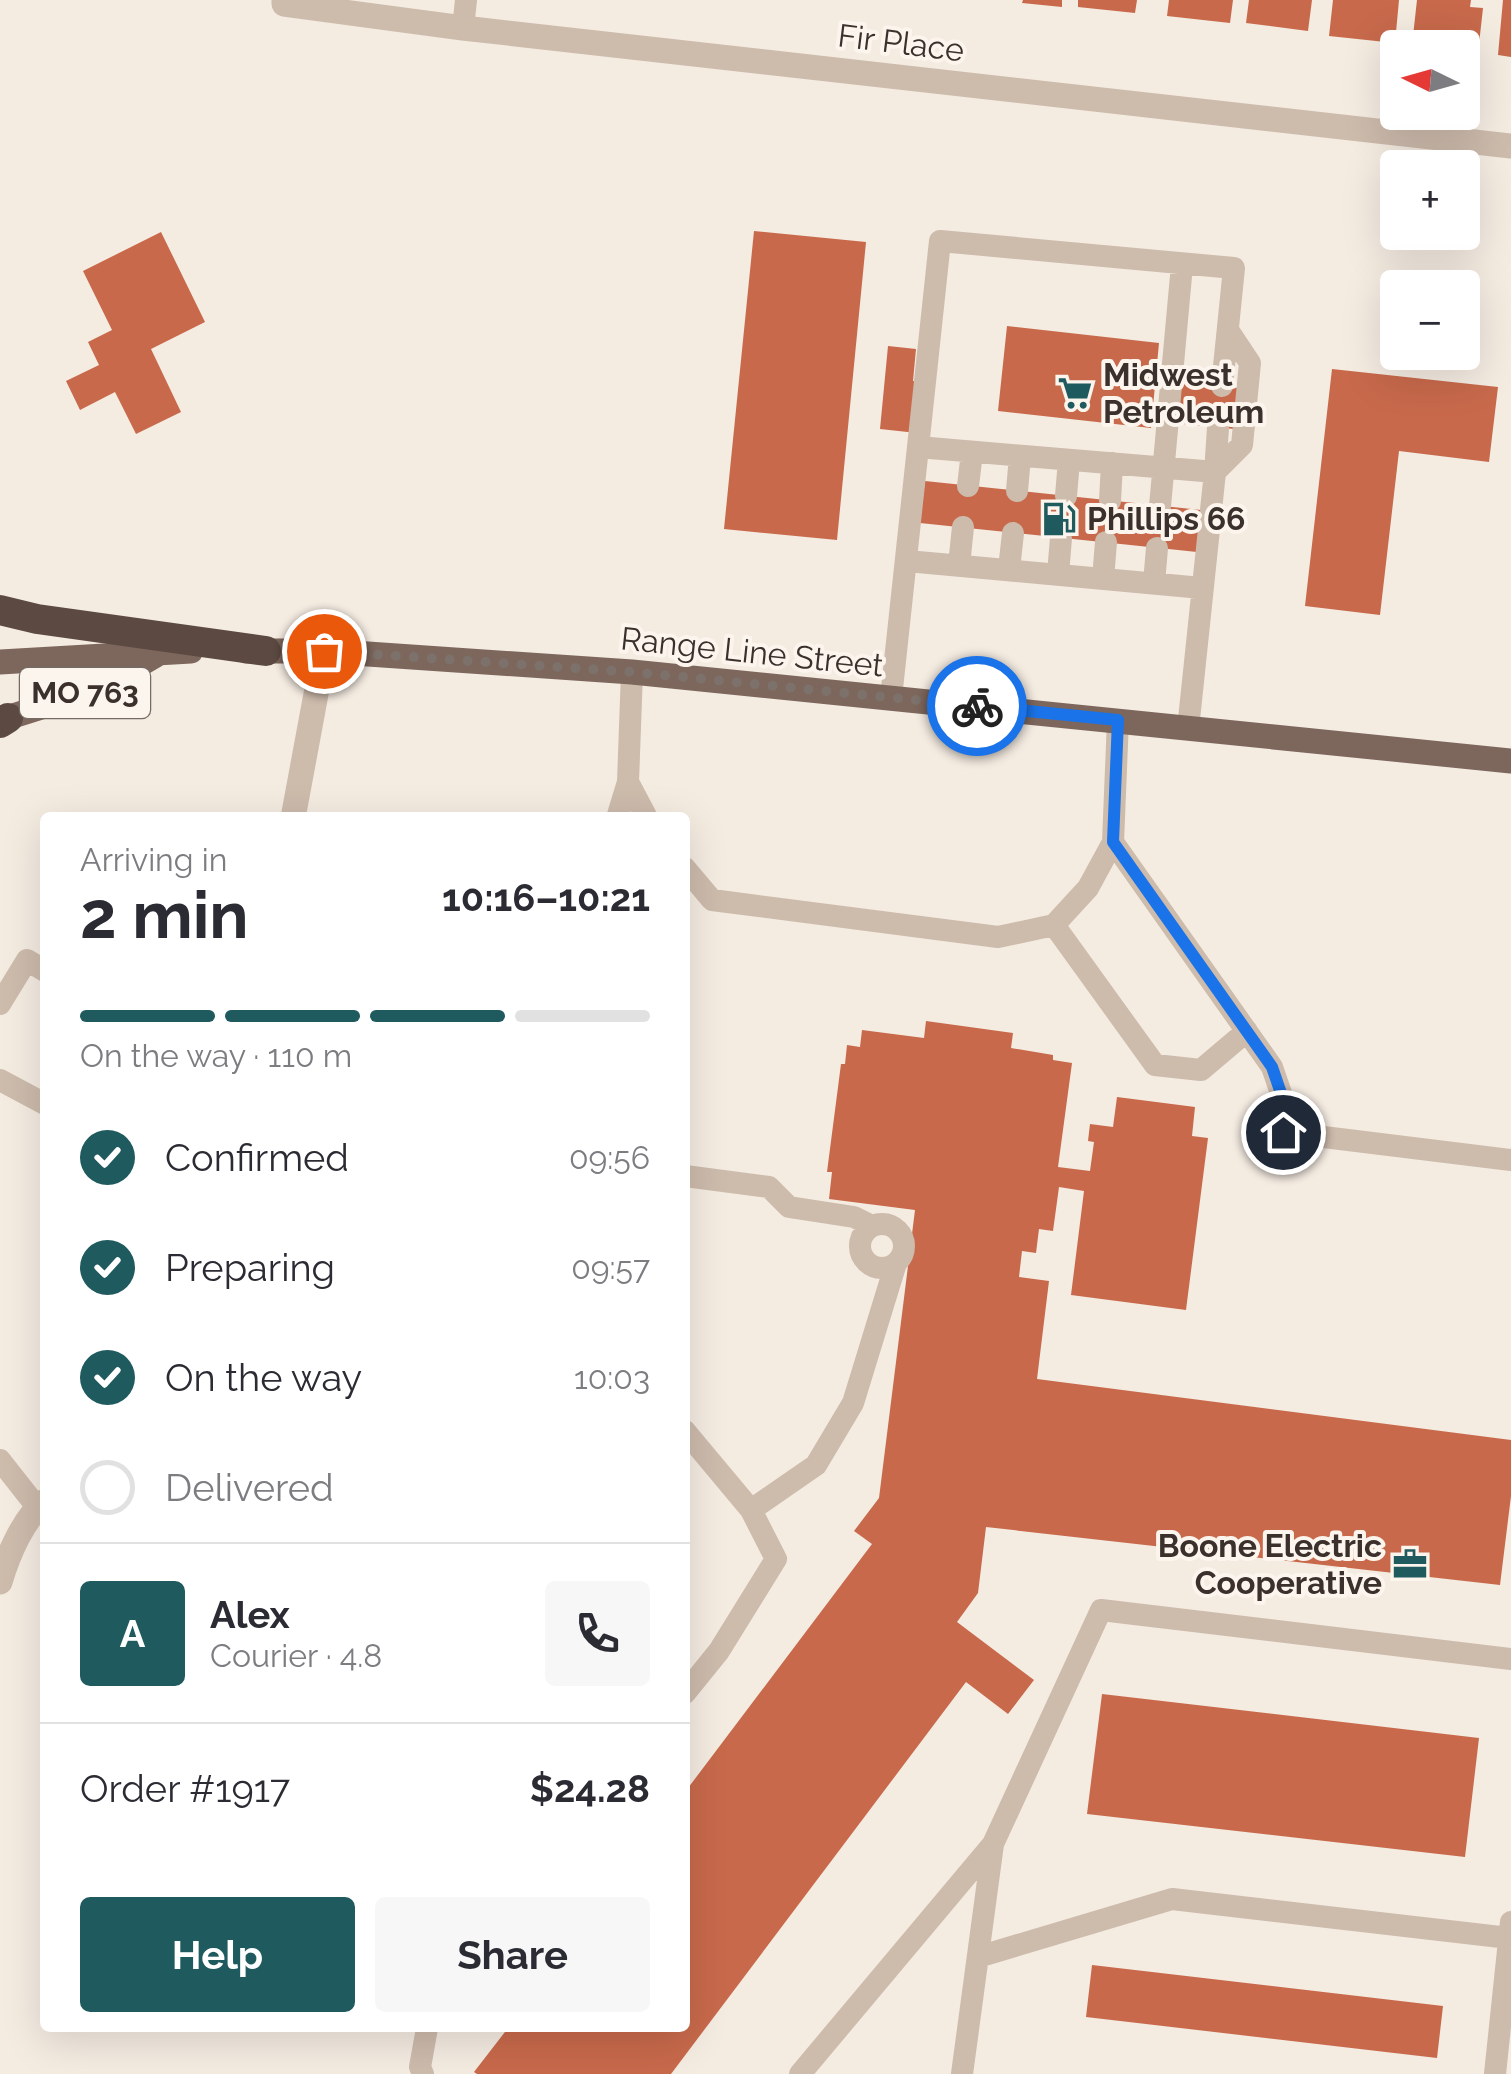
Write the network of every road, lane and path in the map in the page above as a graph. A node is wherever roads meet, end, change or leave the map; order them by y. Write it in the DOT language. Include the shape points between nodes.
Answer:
graph roads {
  1 [pos="466,0"];
  2 [pos="284,2"];
  3 [pos="463,28"];
  4 [pos="1511,146"];
  5 [pos="1182,265"];
  6 [pos="1228,330"];
  7 [pos="1222,386"];
  8 [pos="1218,428"];
  9 [pos="918,447"];
  10 [pos="972,452"];
  11 [pos="1020,456"];
  12 [pos="1069,460"];
  13 [pos="1112,463"];
  14 [pos="1164,467"];
  15 [pos="1215,472"];
  16 [pos="968,486"];
  17 [pos="1017,490"];
  18 [pos="1066,496"];
  19 [pos="1110,501"];
  20 [pos="1160,506"];
  21 [pos="963,527"];
  22 [pos="1012,532"];
  23 [pos="1062,538"];
  24 [pos="1106,542"];
  25 [pos="1157,548"];
  26 [pos="906,561"];
  27 [pos="959,566"];
  28 [pos="1009,569"];
  29 [pos="1058,574"];
  30 [pos="1103,578"];
  31 [pos="1154,583"];
  32 [pos="1202,588"];
  33 [pos="0,610"];
  34 [pos="164,651"];
  35 [pos="266,651"];
  36 [pos="324,651"];
  37 [pos="0,662"];
  38 [pos="632,672"];
  39 [pos="891,698"];
  40 [pos="3,720"];
  41 [pos="1118,720"];
  42 [pos="1188,729"];
  43 [pos="1511,761"];
  44 [pos="628,782"];
  45 [pos="294,812"];
  46 [pos="619,812"];
  47 [pos="644,812"];
  48 [pos="1113,842"];
  49 [pos="690,874"];
  50 [pos="1054,924"];
  51 [pos="40,968"];
  52 [pos="0,1004"];
  53 [pos="1247,1031"];
  54 [pos="0,1080"];
  55 [pos="40,1101"];
  56 [pos="1511,1160"];
  57 [pos="690,1177"];
  58 [pos="872,1226"];
  59 [pos="896,1263"];
  60 [pos="690,1437"];
  61 [pos="0,1460"];
  62 [pos="40,1503"];
  63 [pos="40,1506"];
  64 [pos="751,1510"];
  65 [pos="0,1582"];
  66 [pos="1511,1659"];
  67 [pos="690,1687"];
  68 [pos="994,1844"];
  69 [pos="1510,1930"];
  70 [pos="978,1957"];
  71 [pos="426,2032"];
  72 [pos="423,2074"];
  73 [pos="800,2074"];
  74 [pos="962,2074"];
  75 [pos="1495,2074"];
  1 -- 3 [label="lane"];
  2 -- 3 [label="street, Fir Place"];
  3 -- 4 [label="street, Fir Place"];
  5 -- 6 [label="lane" via="1234,268"];
  5 -- 9 [label="lane" via="940,241"];
  5 -- 14 [label="lane"];
  6 -- 7 [label="lane"];
  6 -- 15 [label="lane" via="1250,363 1247,396 1242,445"];
  8 -- 15 [label="lane"];
  9 -- 10 [label="lane"];
  9 -- 26 [label="lane"];
  10 -- 11 [label="lane"];
  10 -- 16 [label="lane"];
  11 -- 12 [label="lane"];
  11 -- 17 [label="lane"];
  12 -- 13 [label="lane"];
  12 -- 18 [label="lane"];
  13 -- 14 [label="lane"];
  13 -- 19 [label="lane"];
  14 -- 15 [label="lane"];
  14 -- 20 [label="lane"];
  15 -- 32 [label="lane"];
  21 -- 27 [label="lane"];
  22 -- 28 [label="lane"];
  23 -- 29 [label="lane"];
  24 -- 30 [label="lane"];
  25 -- 31 [label="lane"];
  26 -- 27 [label="lane"];
  26 -- 39 [label="lane"];
  27 -- 28 [label="lane"];
  28 -- 29 [label="lane"];
  29 -- 30 [label="lane"];
  30 -- 31 [label="lane"];
  31 -- 32 [label="lane"];
  32 -- 42 [label="lane"];
  33 -- 35 [label="highway"];
  34 -- 35 [label="main road, Range Line Street / MO 763"];
  34 -- 37 [label="main road, Range Line Street / MO 763"];
  34 -- 40 [label="main road, Range Line Street / MO 763" via="98,689"];
  35 -- 36 [label="main road, Range Line Street / MO 763"];
  36 -- 38 [label="main road, Range Line Street / MO 763"];
  36 -- 45 [label="street"];
  38 -- 39 [label="main road, Range Line Street / MO 763"];
  38 -- 44 [label="lane"];
  39 -- 41 [label="main road, Range Line Street / MO 763"];
  41 -- 42 [label="main road, Range Line Street / MO 763"];
  41 -- 48 [label="lane"];
  42 -- 43 [label="main road, Range Line Street / MO 763"];
  44 -- 46 [label="lane"];
  44 -- 47 [label="lane"];
  48 -- 50 [label="lane" via="1088,888"];
  48 -- 53 [label="lane"];
  49 -- 50 [label="lane" via="712,900 998,937"];
  50 -- 53 [label="lane" via="1155,1065 1201,1070"];
  51 -- 52 [label="lane" via="27,960"];
  53 -- 56 [label="lane" via="1272,1067 1284,1102 1283,1132"];
  54 -- 55 [label="lane"];
  57 -- 58 [label="lane" via="768,1186 789,1207"];
  58 -- 59 [label="lane" via="893,1226 902,1236"];
  58 -- 59 [label="lane" via="862,1236 863,1258 882,1268"];
  59 -- 64 [label="lane" via="853,1403 816,1465"];
  60 -- 64 [label="lane"];
  61 -- 62 [label="lane"];
  63 -- 65 [label="street"];
  64 -- 67 [label="lane" via="776,1559"];
  66 -- 68 [label="lane" via="1102,1610"];
  68 -- 70 [label="lane"];
  68 -- 73 [label="lane"];
  69 -- 70 [label="lane" via="1172,1899"];
  69 -- 75 [label="lane"];
  70 -- 74 [label="lane"];
  71 -- 72 [label="lane"];
}
